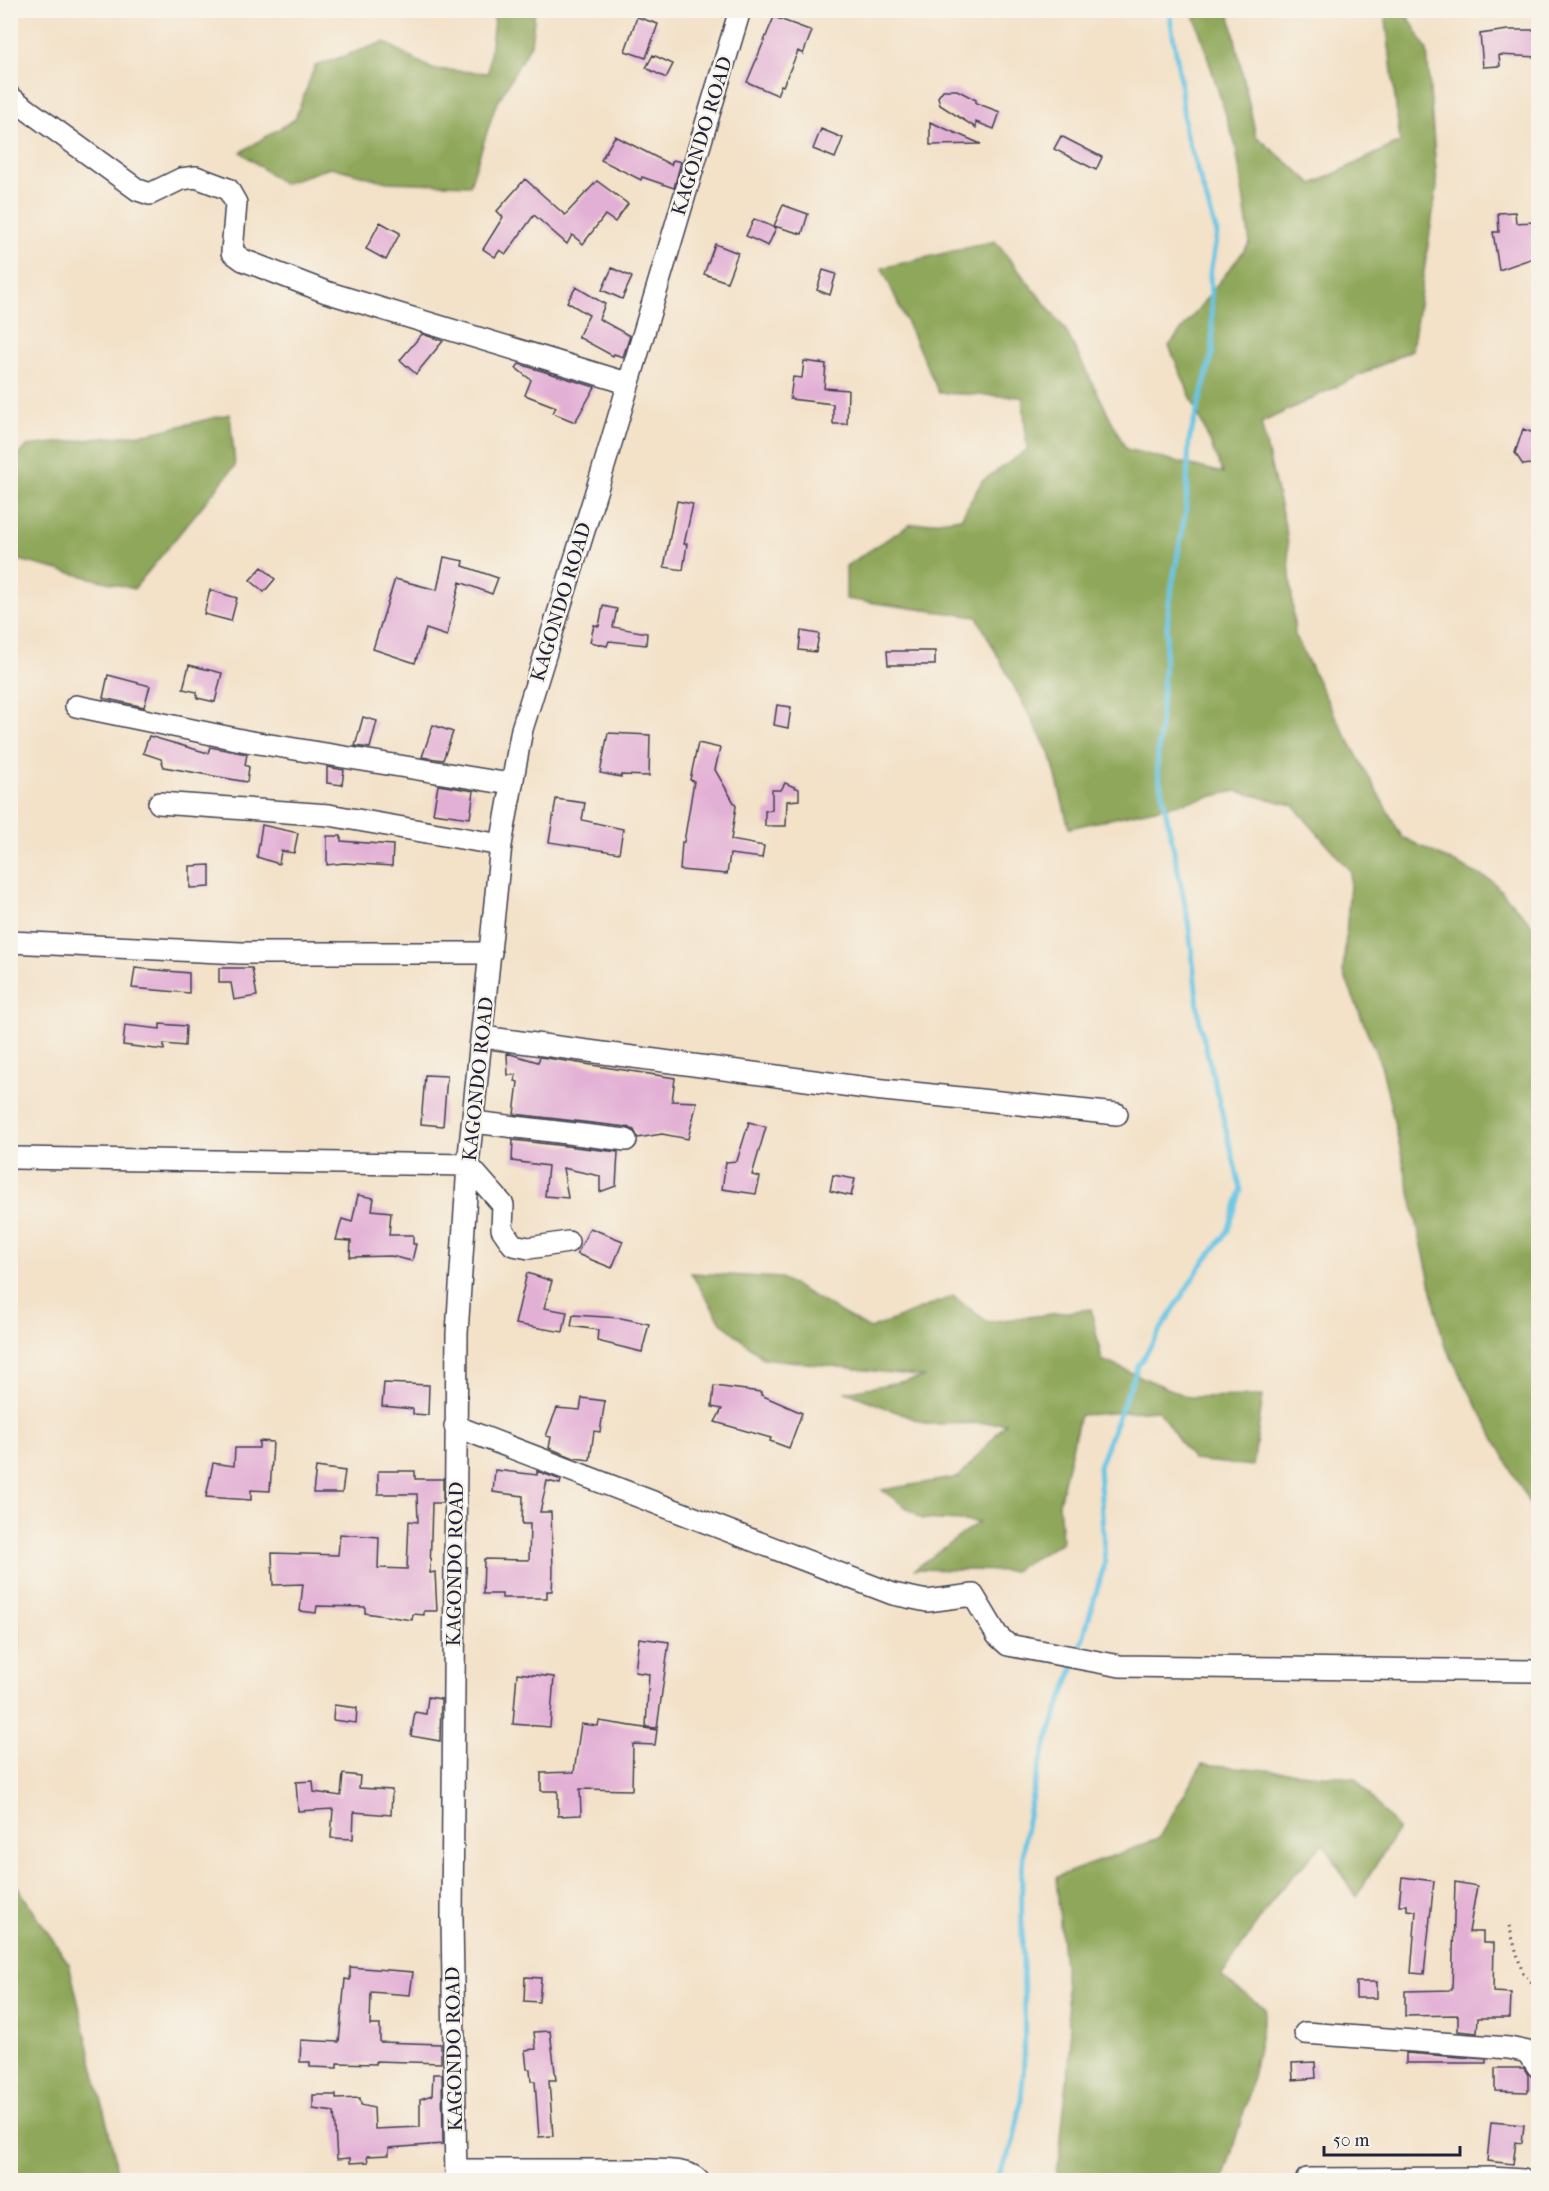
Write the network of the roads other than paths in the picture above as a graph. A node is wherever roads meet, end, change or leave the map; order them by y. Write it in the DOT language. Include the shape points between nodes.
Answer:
graph roads {
  1 [pos="740,10"];
  2 [pos="10,97"];
  3 [pos="627,384"];
  4 [pos="76,706"];
  5 [pos="510,784"];
  6 [pos="159,803"];
  7 [pos="501,845"];
  8 [pos="10,942"];
  9 [pos="491,953"];
  10 [pos="483,1037"];
  11 [pos="1117,1114"];
  12 [pos="473,1122"];
  13 [pos="626,1140"];
  14 [pos="14,1158"];
  15 [pos="468,1165"];
  16 [pos="568,1242"];
  17 [pos="455,1426"];
  18 [pos="1539,1671"];
  19 [pos="1305,2033"];
  20 [pos="1539,2067"];
  21 [pos="456,2175"];
  22 [pos="1307,2178"];
  23 [pos="698,2181"];
  24 [pos="1523,2181"];
  1 -- 3 [label="street, KAGONDO ROAD"];
  2 -- 3 [label="street" via="138,190 150,194 181,179 195,177 228,189 236,203 232,252 243,260 326,292"];
  3 -- 5 [label="street, KAGONDO ROAD" via="522,729"];
  4 -- 5 [label="street" via="246,741"];
  5 -- 7 [label="street, KAGONDO ROAD"];
  6 -- 7 [label="street" via="329,815"];
  7 -- 9 [label="street, KAGONDO ROAD"];
  8 -- 9 [label="street" via="241,953"];
  9 -- 10 [label="street, KAGONDO ROAD"];
  10 -- 11 [label="street" via="874,1089"];
  10 -- 12 [label="street, KAGONDO ROAD"];
  12 -- 13 [label="street"];
  12 -- 15 [label="street, KAGONDO ROAD"];
  14 -- 15 [label="street"];
  15 -- 16 [label="street" via="503,1205 502,1229 513,1245 529,1248"];
  15 -- 17 [label="street, KAGONDO ROAD"];
  17 -- 18 [label="street" via="893,1593 927,1602 973,1595 997,1635 1008,1645 1120,1666"];
  17 -- 21 [label="street, KAGONDO ROAD" via="452,1917"];
  19 -- 20 [label="street" via="1509,2048 1528,2052"];
  21 -- 23 [label="street" via="650,2170 679,2172"];
  22 -- 24 [label="street"];
}
